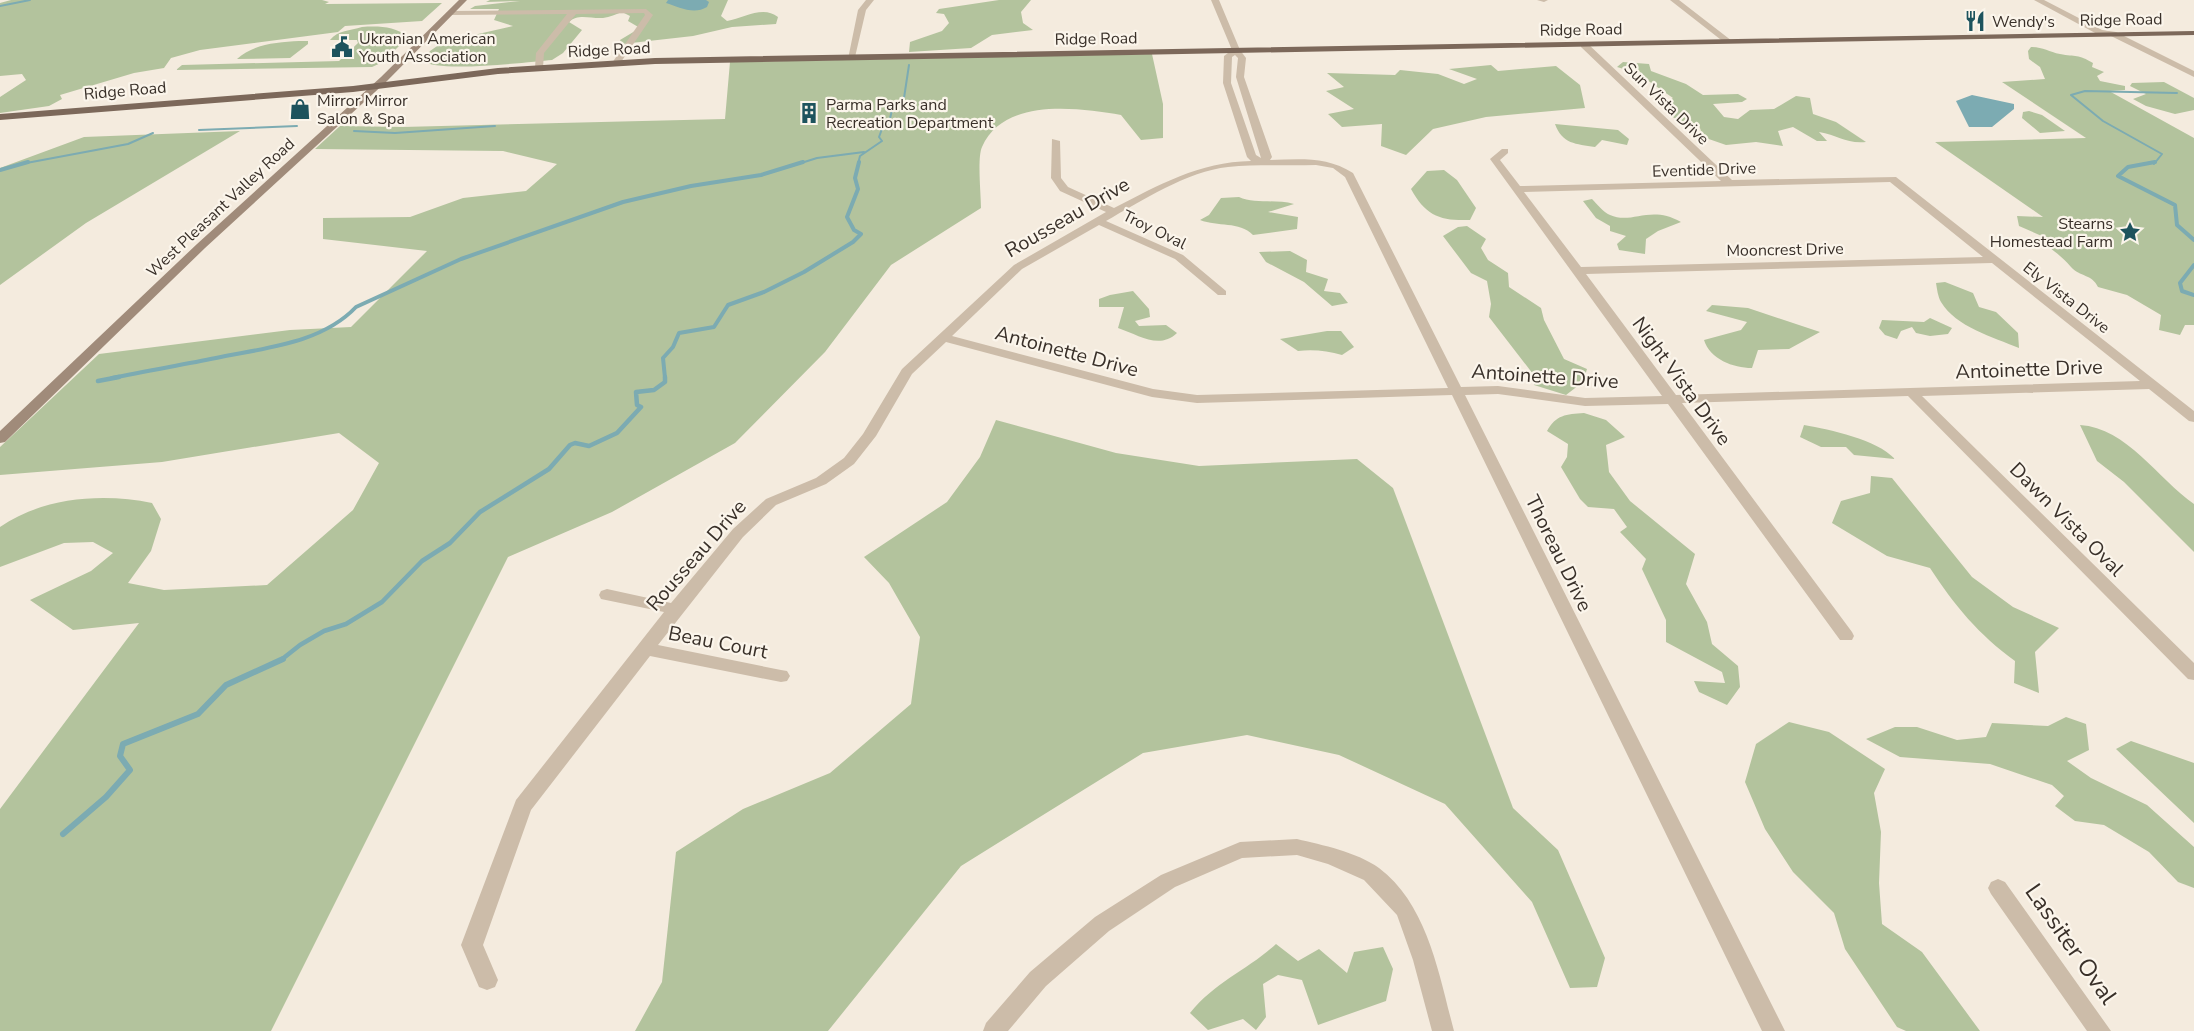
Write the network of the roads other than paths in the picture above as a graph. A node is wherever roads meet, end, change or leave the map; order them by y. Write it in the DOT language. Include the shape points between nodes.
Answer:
graph roads {
  1 [pos="464,0"];
  2 [pos="870,0"];
  3 [pos="1215,0"];
  4 [pos="1674,0"];
  5 [pos="2038,0"];
  6 [pos="2049,0"];
  7 [pos="574,11"];
  8 [pos="450,13"];
  9 [pos="2194,33"];
  10 [pos="2113,34"];
  11 [pos="1728,41"];
  12 [pos="1584,45"];
  13 [pos="1236,51"];
  14 [pos="851,57"];
  15 [pos="616,63"];
  16 [pos="539,68"];
  17 [pos="2194,74"];
  18 [pos="375,87"];
  19 [pos="1231,94"];
  20 [pos="1245,94"];
  21 [pos="0,117"];
  22 [pos="1055,141"];
  23 [pos="1505,151"];
  24 [pos="1262,163"];
  25 [pos="1892,179"];
  26 [pos="1729,183"];
  27 [pos="1517,189"];
  28 [pos="1114,212"];
  29 [pos="1100,222"];
  30 [pos="1994,260"];
  31 [pos="1577,271"];
  32 [pos="1222,293"];
  33 [pos="944,338"];
  34 [pos="2152,385"];
  35 [pos="1456,391"];
  36 [pos="1911,392"];
  37 [pos="1671,400"];
  38 [pos="2194,418"];
  39 [pos="0,439"];
  40 [pos="607,595"];
  41 [pos="675,609"];
  42 [pos="1846,636"];
  43 [pos="646,649"];
  44 [pos="2194,674"];
  45 [pos="781,676"];
  46 [pos="1998,888"];
  47 [pos="487,980"];
  48 [pos="994,1031"];
  49 [pos="1443,1031"];
  50 [pos="1774,1031"];
  51 [pos="2100,1031"];
  1 -- 8 [label="main road, West Pleasant Valley Road"];
  2 -- 14 [label="street" via="862,10"];
  3 -- 13 [label="street"];
  4 -- 11 [label="street"];
  5 -- 10 [label="street" via="2100,32"];
  6 -- 10 [label="street" via="2110,28"];
  7 -- 8 [label="street"];
  7 -- 15 [label="street" via="649,13"];
  7 -- 16 [label="street" via="541,51"];
  8 -- 18 [label="main road, West Pleasant Valley Road"];
  9 -- 10 [label="main road, Ridge Road"];
  10 -- 11 [label="main road, Ridge Road"];
  10 -- 17 [label="street"];
  11 -- 12 [label="main road, Ridge Road"];
  12 -- 13 [label="main road, Ridge Road"];
  12 -- 26 [label="street, Sun Vista Drive"];
  13 -- 14 [label="main road, Ridge Road"];
  13 -- 19 [label="street" via="1228,56 1226,76"];
  13 -- 20 [label="street" via="1242,58 1240,77"];
  14 -- 15 [label="main road, Ridge Road"];
  15 -- 16 [label="main road, Ridge Road"];
  16 -- 18 [label="main road, Ridge Road"];
  18 -- 21 [label="main road, Ridge Road"];
  18 -- 39 [label="main road, West Pleasant Valley Road" via="201,246"];
  19 -- 20 [label="street"];
  19 -- 24 [label="street" via="1252,158"];
  20 -- 24 [label="street" via="1267,157"];
  22 -- 28 [label="street" via="1056,178 1064,189"];
  23 -- 27 [label="street, Night Vista Drive" via="1495,159"];
  24 -- 28 [label="street, Rousseau Drive" via="1208,168 1186,175"];
  24 -- 35 [label="street, Thoreau Drive" via="1324,163 1346,172"];
  25 -- 26 [label="street, Eventide Drive"];
  25 -- 30 [label="street, Ely Vista Drive"];
  26 -- 27 [label="street, Eventide Drive"];
  27 -- 31 [label="street, Night Vista Drive"];
  28 -- 29 [label="street, Rousseau Drive"];
  29 -- 32 [label="street, Troy Oval" via="1179,257"];
  29 -- 33 [label="street, Rousseau Drive" via="1018,267"];
  30 -- 31 [label="street, Mooncrest Drive"];
  30 -- 34 [label="street, Ely Vista Drive"];
  31 -- 37 [label="street, Night Vista Drive"];
  33 -- 35 [label="street, Antoinette Drive" via="1152,393 1197,399"];
  33 -- 41 [label="street, Rousseau Drive" via="907,372 869,436 849,461 821,481 771,502 738,533"];
  34 -- 36 [label="street, Antoinette Drive"];
  34 -- 38 [label="street, Ely Vista Drive"];
  35 -- 37 [label="street, Antoinette Drive" via="1517,392 1585,402"];
  35 -- 50 [label="street, Thoreau Drive"];
  36 -- 37 [label="street, Antoinette Drive"];
  36 -- 44 [label="street, Dawn Vista Oval"];
  37 -- 42 [label="street, Night Vista Drive"];
  40 -- 41 [label="street"];
  41 -- 43 [label="street, Rousseau Drive"];
  43 -- 45 [label="street, Beau Court"];
  43 -- 47 [label="street, Rousseau Drive" via="523,806 472,945"];
  46 -- 51 [label="street, Lassiter Oval"];
  48 -- 49 [label="street" via="1038,979 1102,924 1168,882 1240,850 1297,847 1332,856 1371,874 1405,910 1424,960"];
}
